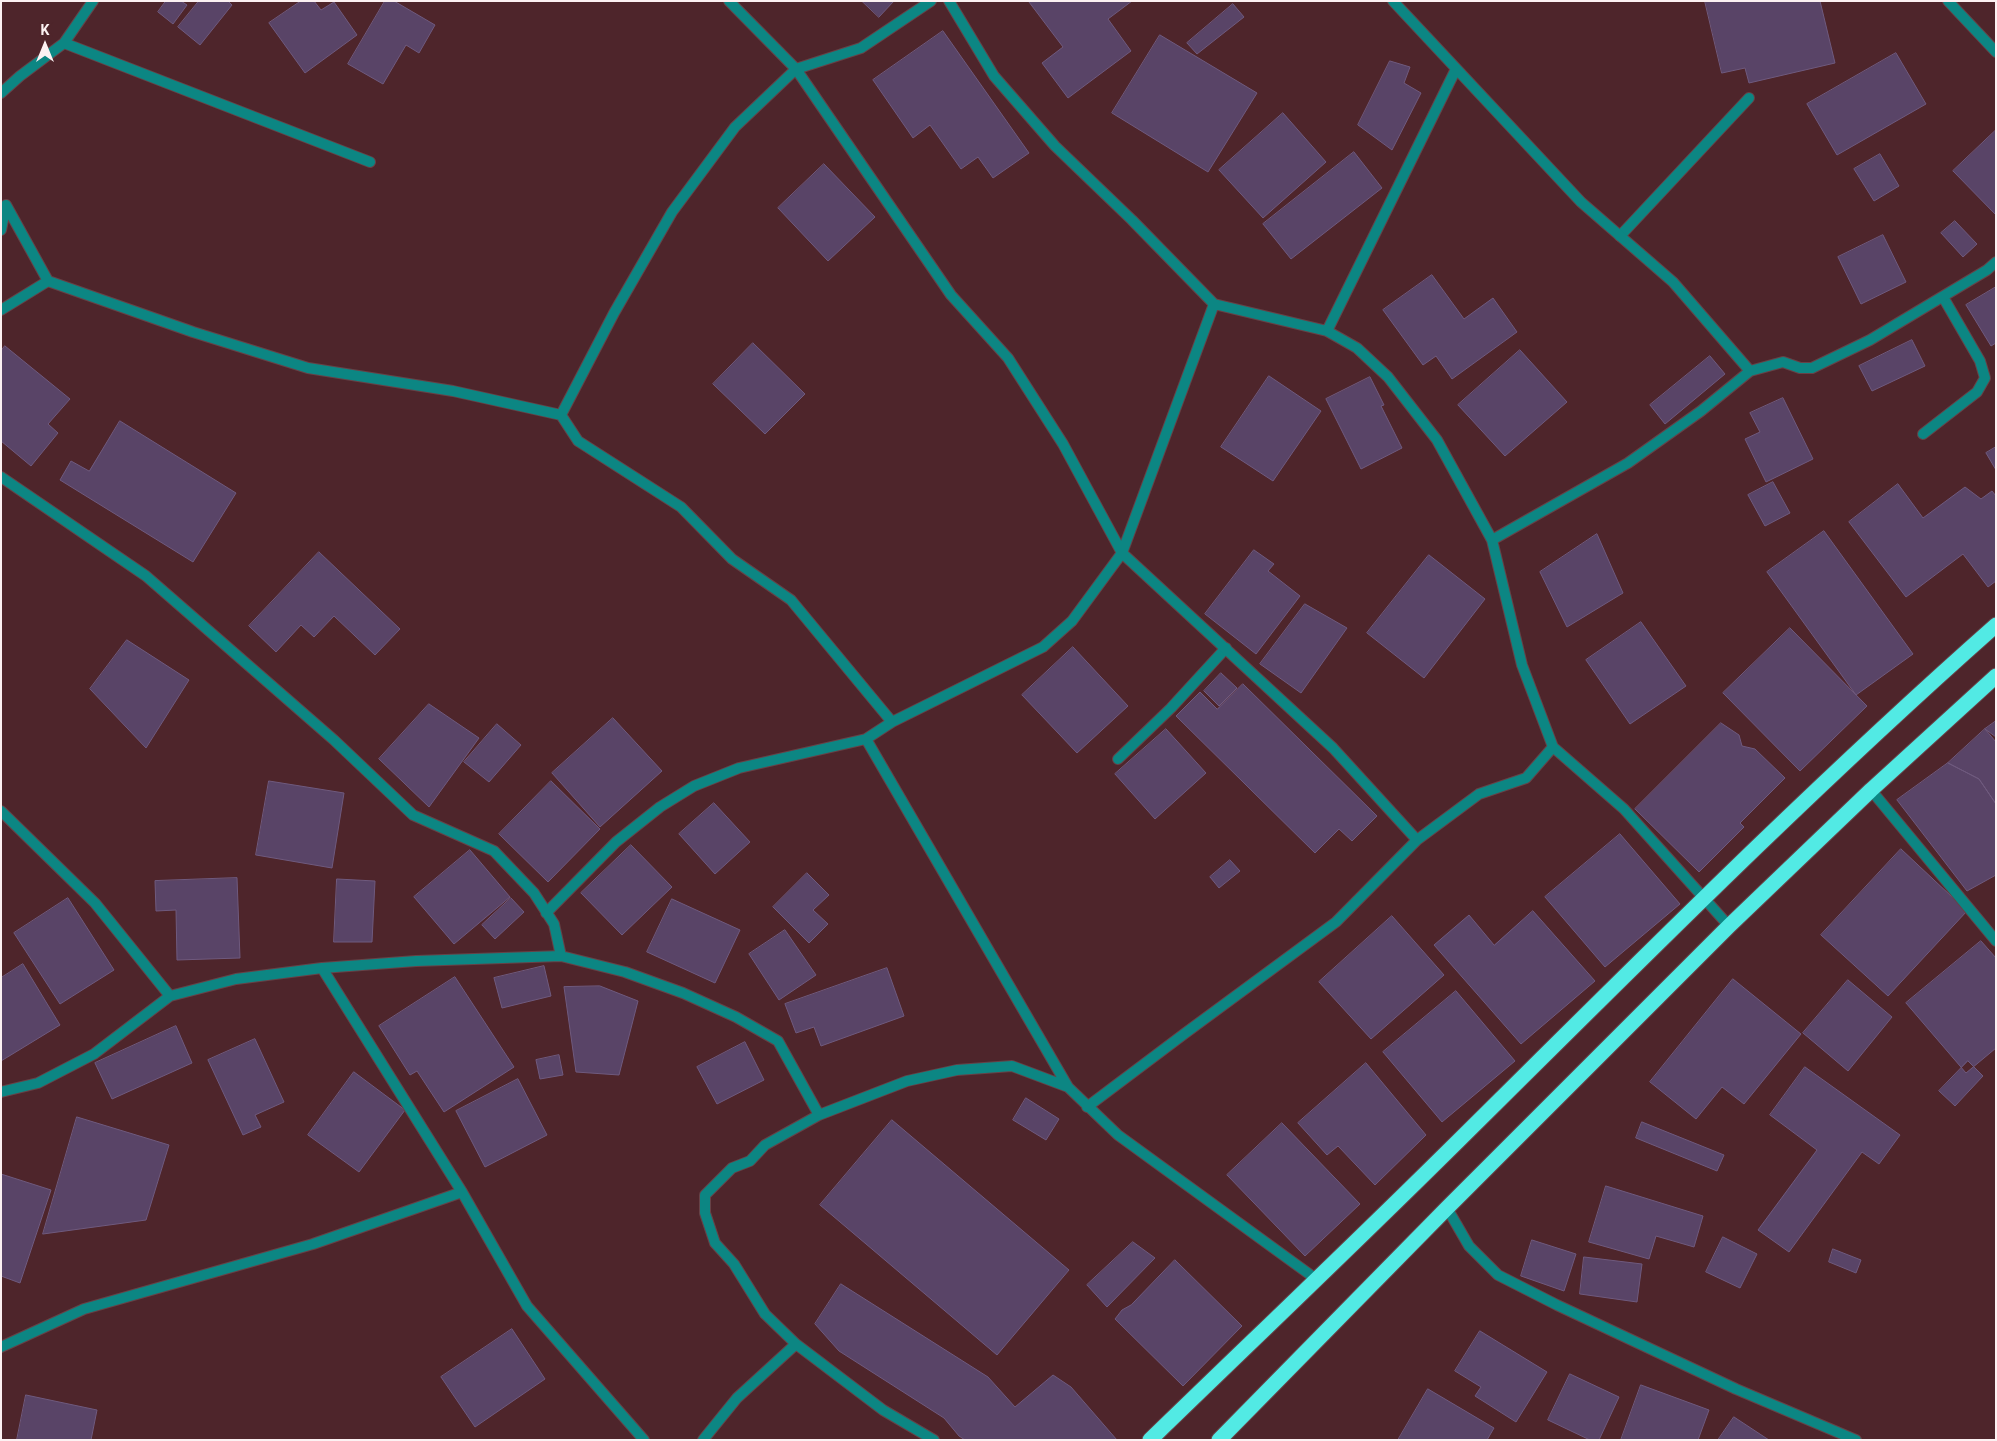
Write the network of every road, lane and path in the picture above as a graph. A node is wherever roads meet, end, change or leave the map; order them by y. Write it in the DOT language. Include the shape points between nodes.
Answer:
graph roads {
  1 [pos="93,1"];
  2 [pos="729,1"];
  3 [pos="931,1"];
  4 [pos="949,1"];
  5 [pos="1394,1"];
  6 [pos="1948,1"];
  7 [pos="64,43"];
  8 [pos="1996,52"];
  9 [pos="796,69"];
  10 [pos="1456,69"];
  11 [pos="1,93"];
  12 [pos="1749,98"];
  13 [pos="370,162"];
  14 [pos="1,230"];
  15 [pos="1620,236"];
  16 [pos="1996,262"];
  17 [pos="48,282"];
  18 [pos="1943,297"];
  19 [pos="1214,304"];
  20 [pos="1,310"];
  21 [pos="1326,331"];
  22 [pos="1750,371"];
  23 [pos="561,416"];
  24 [pos="1923,434"];
  25 [pos="1,477"];
  26 [pos="1492,540"];
  27 [pos="1122,553"];
  28 [pos="1996,625"];
  29 [pos="1226,648"];
  30 [pos="1996,676"];
  31 [pos="892,722"];
  32 [pos="866,739"];
  33 [pos="1553,747"];
  34 [pos="1118,759"];
  35 [pos="1871,790"];
  36 [pos="1,811"];
  37 [pos="1417,840"];
  38 [pos="1705,897"];
  39 [pos="546,913"];
  40 [pos="1729,926"];
  41 [pos="1996,941"];
  42 [pos="561,956"];
  43 [pos="322,968"];
  44 [pos="170,996"];
  45 [pos="1068,1087"];
  46 [pos="1,1092"];
  47 [pos="1087,1107"];
  48 [pos="819,1114"];
  49 [pos="462,1192"];
  50 [pos="1446,1208"];
  51 [pos="1316,1279"];
  52 [pos="796,1344"];
  53 [pos="1,1347"];
  54 [pos="1220,1439"];
  55 [pos="644,1440"];
  56 [pos="703,1440"];
  57 [pos="934,1440"];
  58 [pos="1150,1440"];
  59 [pos="1856,1440"];
  1 -- 7 [label="street"];
  2 -- 9 [label="street"];
  3 -- 9 [label="street" via="861,48"];
  4 -- 19 [label="street" via="994,76 1055,146"];
  5 -- 10 [label="street"];
  6 -- 8 [label="street"];
  7 -- 11 [label="street"];
  7 -- 13 [label="street"];
  9 -- 23 [label="street" via="735,127 672,212 614,313"];
  9 -- 27 [label="street" via="951,295 1008,358 1063,444"];
  10 -- 15 [label="street" via="1581,202"];
  10 -- 21 [label="street"];
  12 -- 15 [label="street"];
  14 -- 17 [label="street" via="6,205"];
  15 -- 22 [label="street" via="1673,282"];
  16 -- 18 [label="street"];
  17 -- 20 [label="street"];
  17 -- 23 [label="street" via="308,368 453,391"];
  18 -- 22 [label="street" via="1870,340 1812,368 1783,362"];
  18 -- 24 [label="street" via="1980,361 1985,378 1977,392"];
  19 -- 21 [label="street"];
  19 -- 27 [label="street"];
  21 -- 26 [label="street" via="1358,348 1388,377 1437,440"];
  22 -- 26 [label="street" via="1628,463"];
  23 -- 31 [label="street" via="578,441 681,507 732,559 791,600"];
  25 -- 39 [label="street" via="146,576 334,740 413,815 494,851 534,893"];
  26 -- 33 [label="street" via="1522,665"];
  27 -- 29 [label="street"];
  27 -- 31 [label="street" via="1072,621 1043,647"];
  28 -- 38 [label="highway" via="1898,711"];
  29 -- 34 [label="street"];
  29 -- 37 [label="street" via="1333,748"];
  30 -- 35 [label="highway"];
  31 -- 32 [label="street"];
  32 -- 39 [label="street" via="739,768 694,786 660,807 616,842"];
  32 -- 45 [label="street"];
  33 -- 37 [label="street" via="1526,778 1479,794"];
  33 -- 38 [label="street" via="1624,809"];
  35 -- 40 [label="highway"];
  35 -- 41 [label="street"];
  36 -- 44 [label="street" via="95,902"];
  37 -- 47 [label="street" via="1336,922"];
  38 -- 40 [label="street"];
  38 -- 51 [label="highway"];
  39 -- 42 [label="street" via="554,924"];
  40 -- 50 [label="highway"];
  42 -- 43 [label="street"];
  42 -- 48 [label="street" via="625,972 683,993 778,1041"];
  43 -- 44 [label="street" via="236,979"];
  43 -- 49 [label="street"];
  44 -- 46 [label="street" via="94,1054 38,1083"];
  45 -- 47 [label="street"];
  45 -- 48 [label="street" via="1012,1066 957,1070 907,1081"];
  47 -- 51 [label="street" via="1118,1135"];
  48 -- 52 [label="street" via="765,1145 750,1161 732,1168 705,1195 705,1213 715,1243 734,1264 765,1314"];
  49 -- 53 [label="street" via="313,1244 84,1309"];
  49 -- 55 [label="street" via="527,1306"];
  50 -- 54 [label="highway"];
  50 -- 59 [label="street" via="1469,1246 1498,1275 1736,1389"];
  51 -- 58 [label="highway"];
  52 -- 56 [label="street" via="737,1398"];
  52 -- 57 [label="street" via="882,1410"];
}
